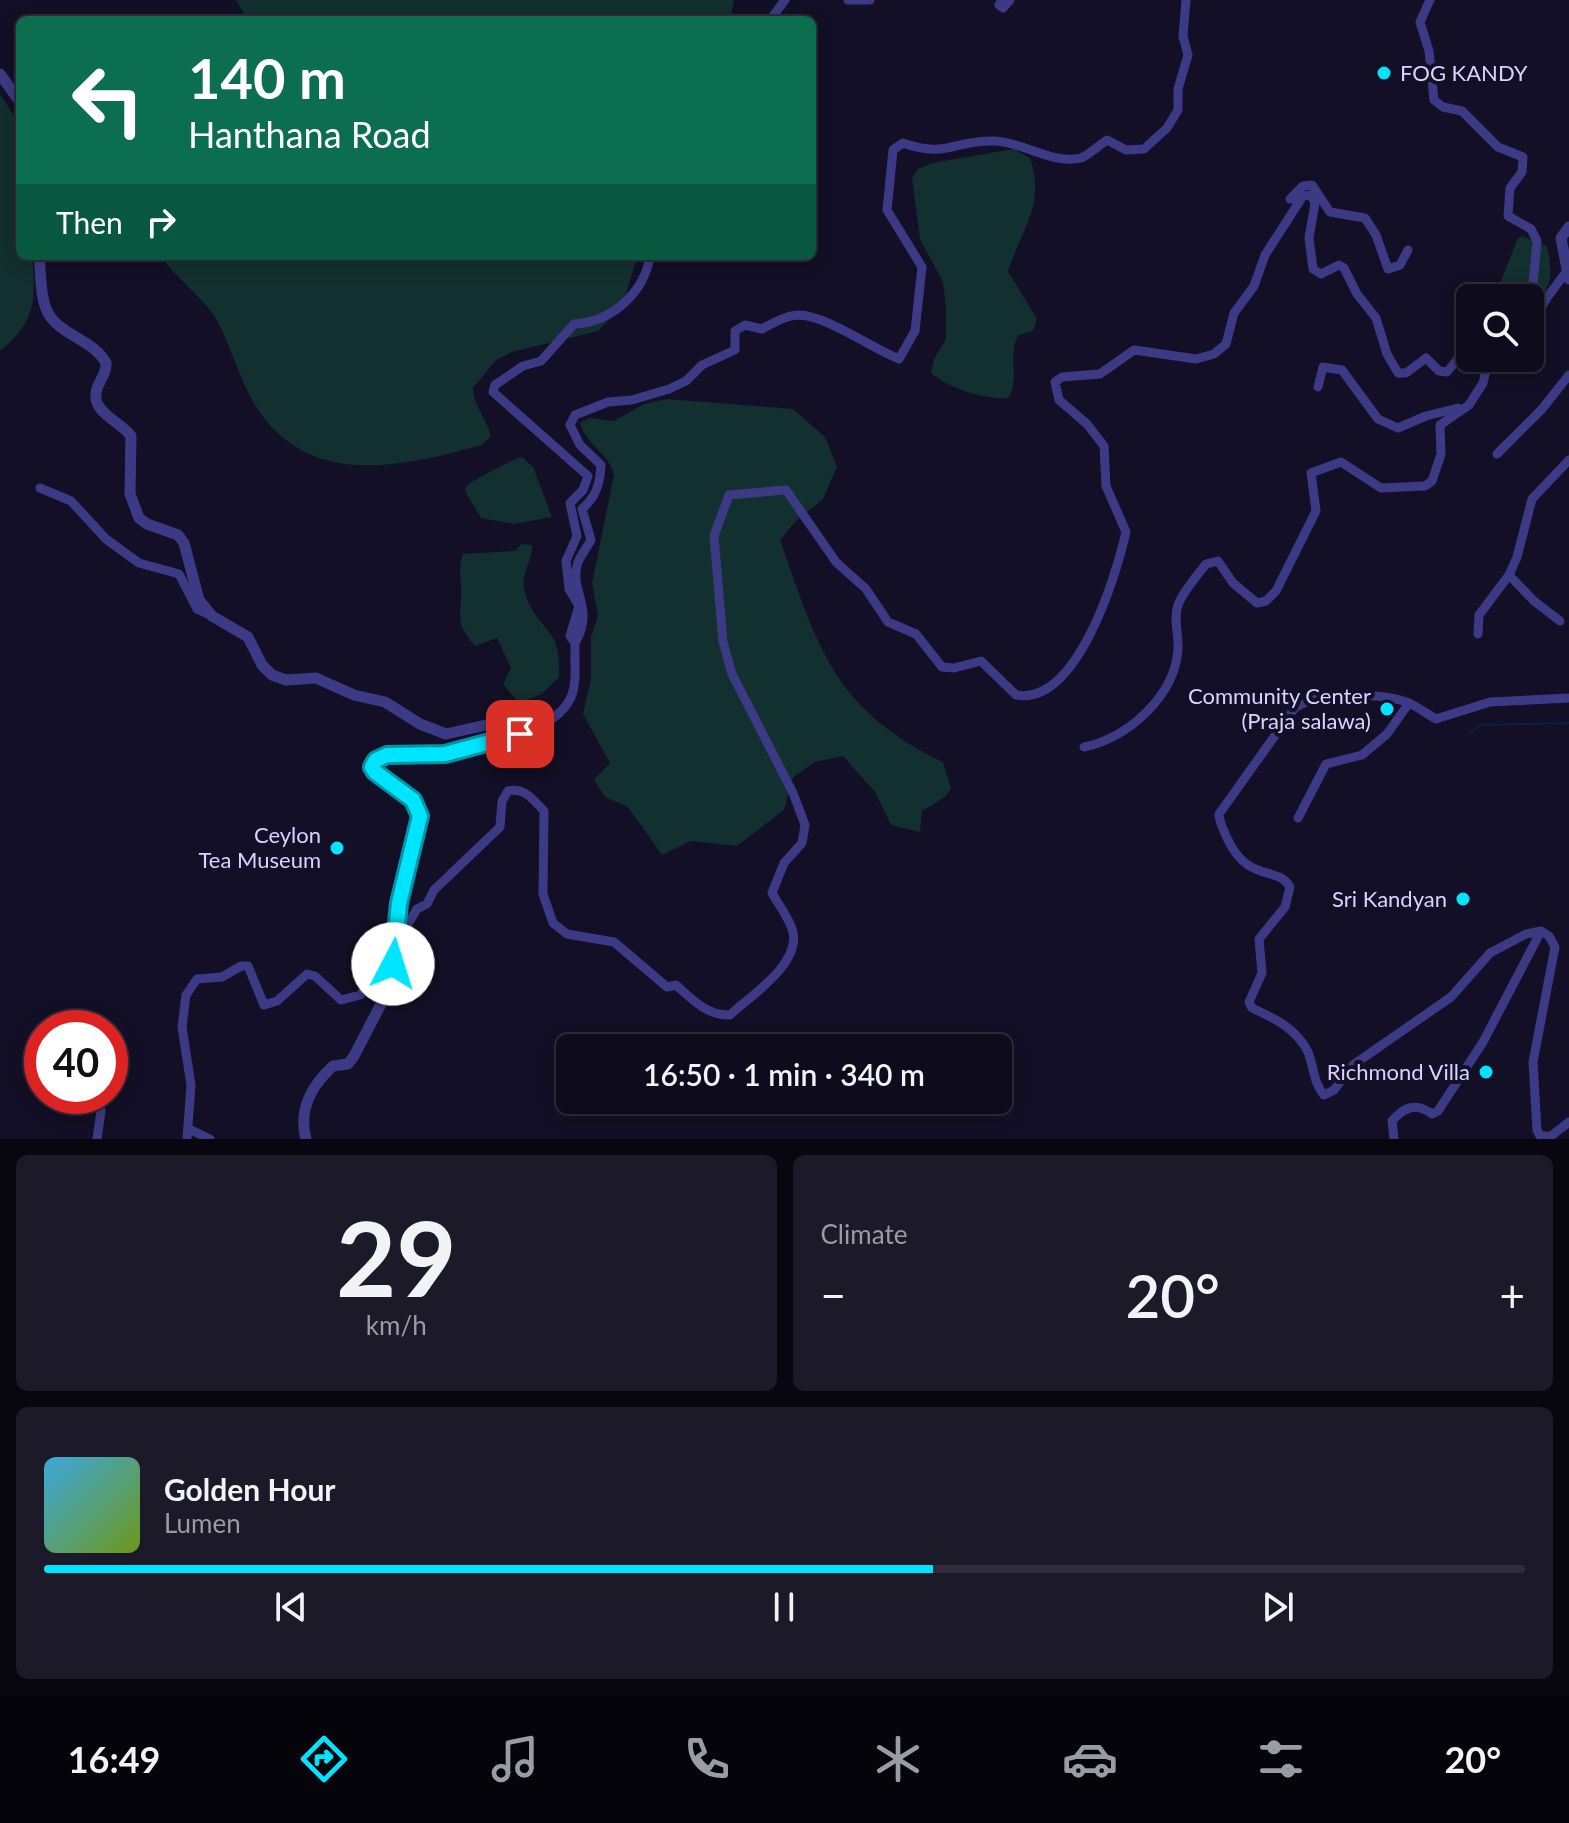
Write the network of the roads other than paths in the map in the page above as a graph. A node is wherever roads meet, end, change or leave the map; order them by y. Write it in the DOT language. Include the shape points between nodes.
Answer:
graph roads {
  1 [pos="848,0"];
  2 [pos="870,0"];
  3 [pos="1002,0"];
  4 [pos="1010,0"];
  5 [pos="1186,0"];
  6 [pos="1430,0"];
  7 [pos="0,74"];
  8 [pos="16,96"];
  9 [pos="1299,199"];
  10 [pos="1569,227"];
  11 [pos="1408,250"];
  12 [pos="40,260"];
  13 [pos="649,260"];
  14 [pos="1568,275"];
  15 [pos="1533,284"];
  16 [pos="1546,299"];
  17 [pos="1544,303"];
  18 [pos="1456,361"];
  19 [pos="1486,372"];
  20 [pos="1569,375"];
  21 [pos="1318,387"];
  22 [pos="1469,405"];
  23 [pos="1497,454"];
  24 [pos="1569,460"];
  25 [pos="40,488"];
  26 [pos="1509,575"];
  27 [pos="212,616"];
  28 [pos="1560,621"];
  29 [pos="1478,634"];
  30 [pos="575,643"];
  31 [pos="1569,698"];
  32 [pos="1409,703"];
  33 [pos="545,724"];
  34 [pos="1084,747"];
  35 [pos="1298,818"];
  36 [pos="1541,931"];
  37 [pos="393,947"];
  38 [pos="101,1114"];
  39 [pos="1569,1122"];
  40 [pos="188,1134"];
  41 [pos="97,1139"];
  42 [pos="210,1139"];
  43 [pos="306,1139"];
  44 [pos="1394,1139"];
  1 -- 2 [label="street"];
  3 -- 4 [label="street" via="1003,8"];
  5 -- 30 [label="street" via="1183,36 1188,55 1178,110 1144,149 1126,150 1107,140 1082,158 1062,159 995,141 937,152 903,143 893,150 887,210 922,267 915,331 899,359 818,319 791,317 762,329 745,325 735,331 735,350 669,389 575,415 570,425 580,445 601,465 592,501 582,509 591,540 577,565 585,610"];
  6 -- 15 [label="street" via="1420,22 1434,100 1462,111 1498,147 1523,157 1522,172 1510,188 1508,216 1531,229 1537,241"];
  7 -- 8 [label="street"];
  9 -- 11 [label="street" via="1290,199 1312,185 1330,212 1365,218 1388,269 1400,265"];
  9 -- 18 [label="street" via="1311,195 1315,203 1309,238 1313,269 1321,274 1339,265 1344,268 1376,318 1398,373 1426,358 1447,372"];
  9 -- 37 [label="street" via="1265,255 1254,286 1234,313 1226,344 1214,354 1196,359 1134,350 1100,374 1055,382 1059,400 1104,446 1106,486 1126,532 1099,621 1079,655 1047,687 1016,695 981,661 942,667 916,634 888,622 866,589 836,562 786,490 729,495 714,536 723,642 743,700 805,825 802,843 784,863 772,893 793,932 792,949 785,963 730,1015 704,1009 676,985 667,987 614,942 567,934 553,923 543,894 544,811 516,789 502,801 500,827 417,909"];
  10 -- 14 [label="street" via="1561,238"];
  12 -- 27 [label="street" via="51,317 95,348 106,363 96,401 131,436 134,508 147,524 178,535 184,543 199,600"];
  13 -- 30 [label="street" via="629,300 596,323 574,324 541,361 514,372 493,392 588,476 570,503 577,536 566,561 569,589 579,606 570,636"];
  14 -- 16 [label="street"];
  16 -- 17 [label="street"];
  19 -- 22 [label="street"];
  20 -- 23 [label="street"];
  21 -- 22 [label="street" via="1323,367 1342,370 1378,419 1398,428"];
  22 -- 34 [label="street" via="1440,425 1441,454 1432,481 1425,486 1381,488 1345,463 1311,473 1316,511 1266,601 1252,600 1218,561 1206,564 1178,602 1178,652 1165,685 1132,726 1101,744"];
  24 -- 26 [label="street" via="1532,499"];
  25 -- 27 [label="street" via="71,501 106,539 139,563 179,574 197,609"];
  26 -- 28 [label="street"];
  26 -- 29 [label="street" via="1479,615"];
  27 -- 33 [label="street" via="248,637 272,675 286,680 316,678 385,702 446,734 540,713 545,713"];
  30 -- 33 [label="street" via="574,691 566,710"];
  31 -- 32 [label="street" via="1490,702 1436,719"];
  32 -- 35 [label="street" via="1387,734 1362,755 1326,764"];
  32 -- 36 [label="street" via="1387,697 1305,701 1219,814 1237,859 1252,870 1282,878 1290,887 1285,907 1259,939 1262,973 1249,1002 1252,1008 1283,1022 1296,1035 1317,1087 1327,1096 1353,1065 1451,997 1481,961 1526,934"];
  33 -- 37 [label="street" via="445,754 387,755 376,760 375,772 413,800 420,816"];
  36 -- 39 [label="street" via="1555,947 1533,1062 1538,1133 1551,1136"];
  36 -- 44 [label="street" via="1483,1042 1438,1111 1401,1110 1392,1121"];
  37 -- 40 [label="street" via="379,973 351,999 341,1000 307,974 277,1001 264,1005 248,966 222,977 197,979 186,995 182,1027 191,1085"];
  37 -- 43 [label="street" via="393,981 354,1056 348,1064 333,1066 308,1096"];
  38 -- 41 [label="street"];
  40 -- 42 [label="street"];
}
